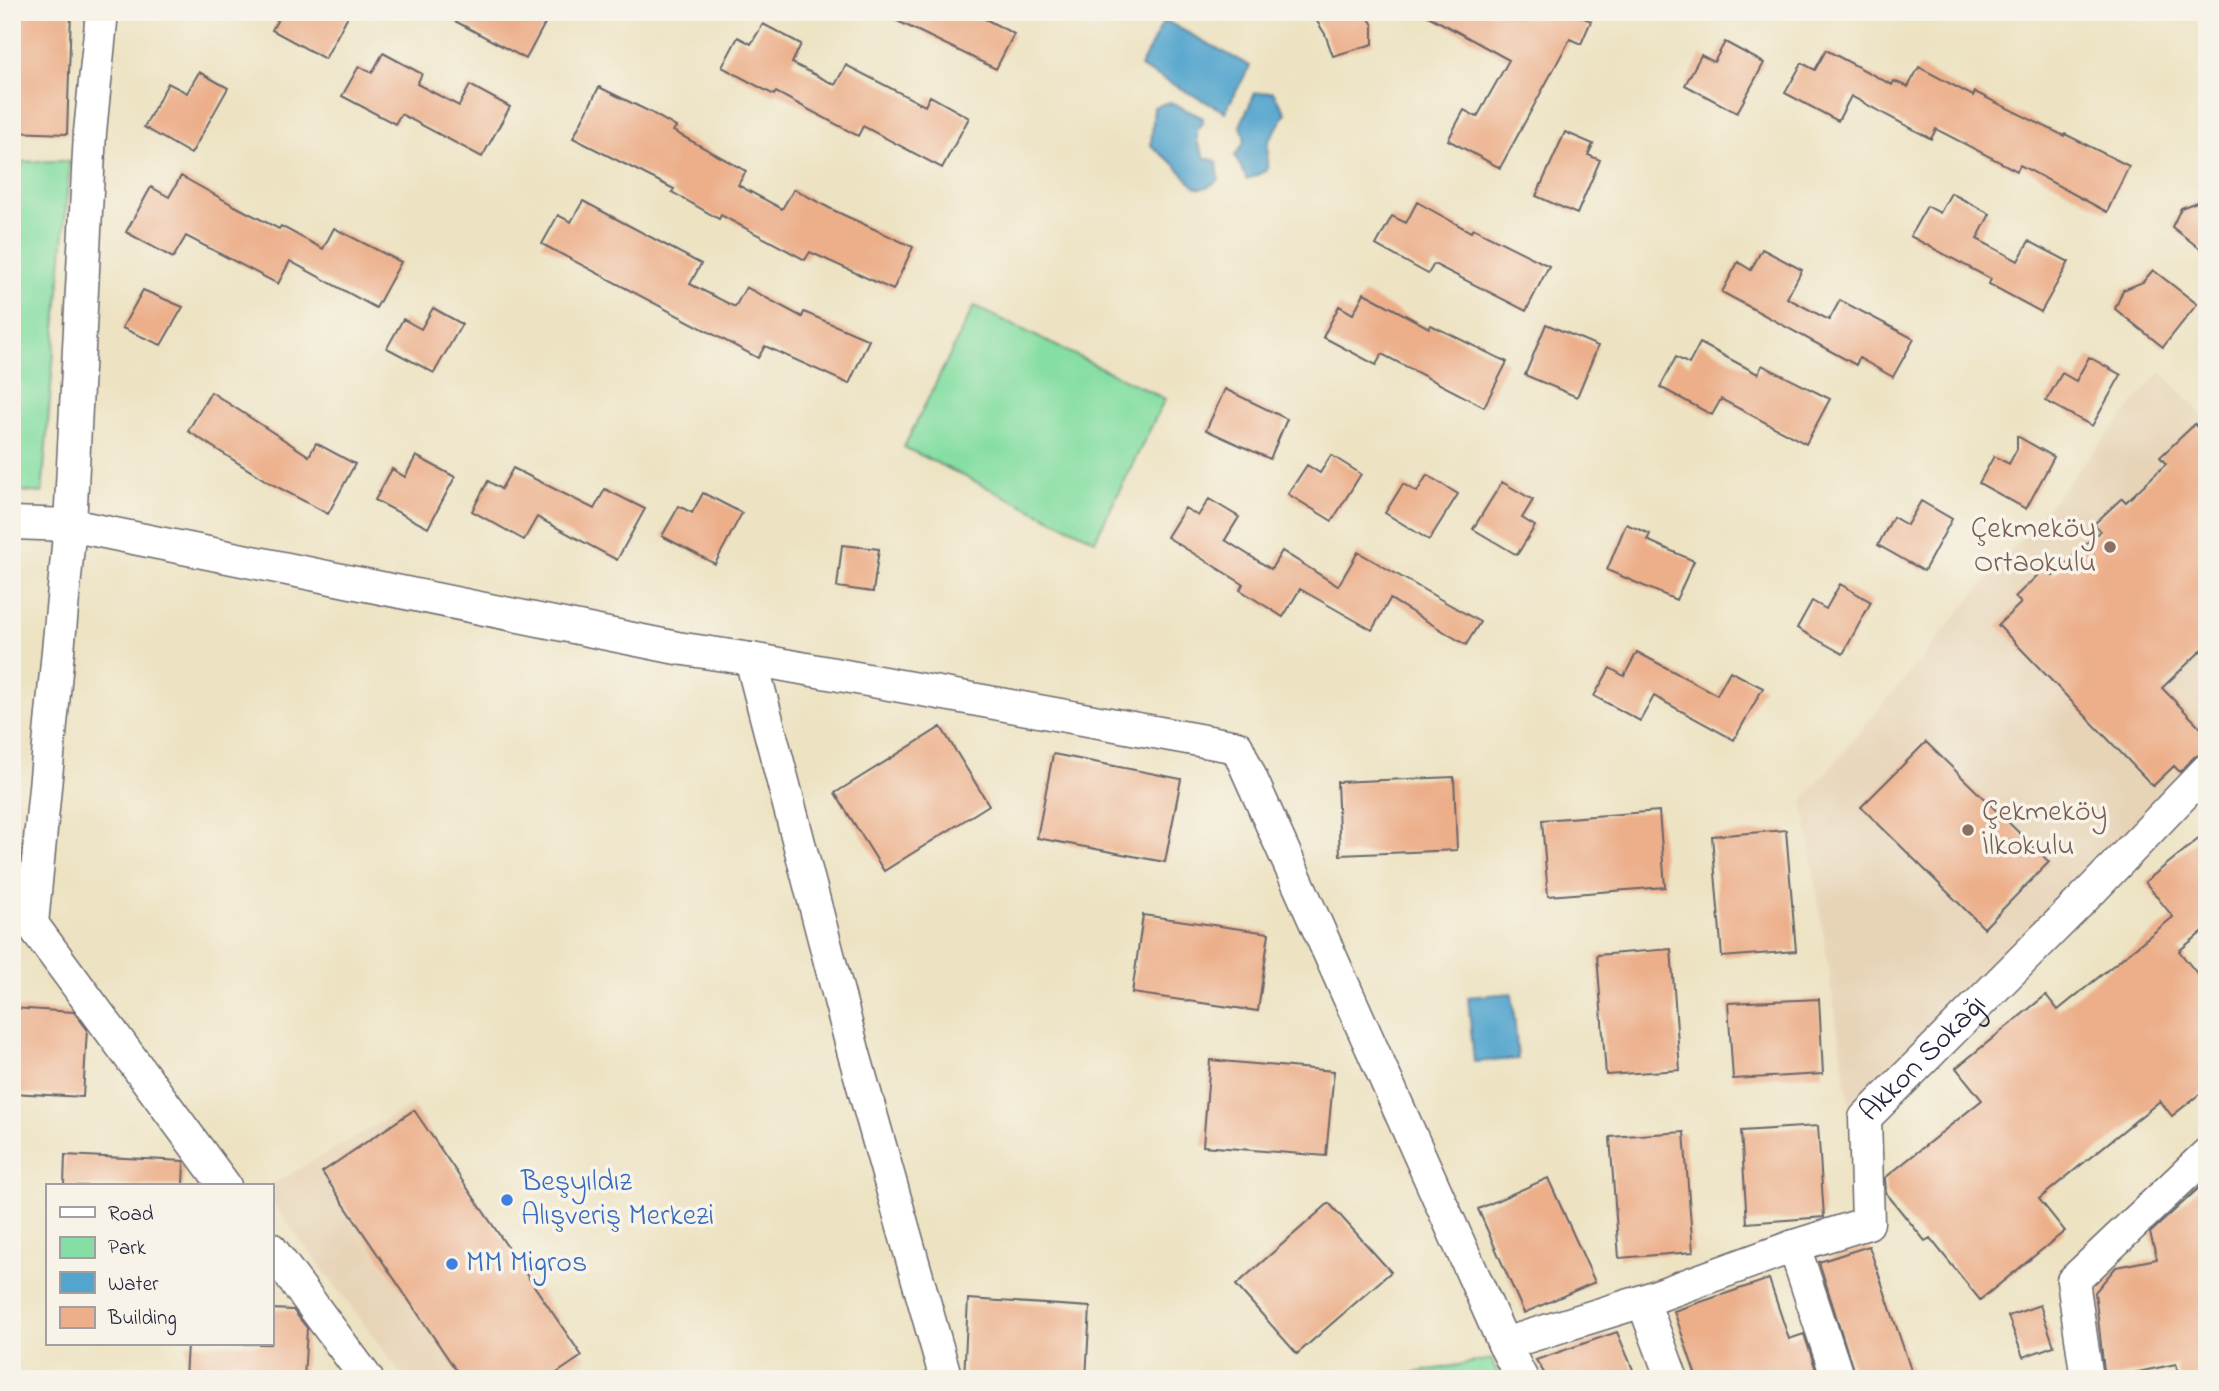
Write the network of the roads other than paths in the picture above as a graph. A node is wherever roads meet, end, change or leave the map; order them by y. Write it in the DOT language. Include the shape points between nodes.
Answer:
graph roads {
  1 [pos="102,12"];
  2 [pos="12,523"];
  3 [pos="71,525"];
  4 [pos="751,659"];
  5 [pos="2207,770"];
  6 [pos="22,931"];
  7 [pos="2207,1154"];
  8 [pos="223,1184"];
  9 [pos="1794,1245"];
  10 [pos="273,1252"];
  11 [pos="1643,1301"];
  12 [pos="1504,1344"];
  13 [pos="367,1379"];
  14 [pos="946,1379"];
  15 [pos="1522,1379"];
  16 [pos="1672,1379"];
  17 [pos="1838,1379"];
  18 [pos="2087,1379"];
  1 -- 3 [label="street" via="90,132"];
  2 -- 3 [label="street"];
  3 -- 4 [label="street" via="677,648"];
  3 -- 6 [label="street"];
  4 -- 12 [label="street" via="1237,747"];
  4 -- 14 [label="street" via="853,1054"];
  5 -- 9 [label="street, Akkon Sokağı" via="1865,1118 1868,1223"];
  6 -- 8 [label="street"];
  7 -- 18 [label="street" via="2073,1281"];
  9 -- 11 [label="street, Akkon Sokağı"];
  9 -- 17 [label="street"];
  10 -- 13 [label="street"];
  11 -- 12 [label="street, Akkon Sokağı"];
  11 -- 16 [label="street"];
  12 -- 15 [label="street"];
}
